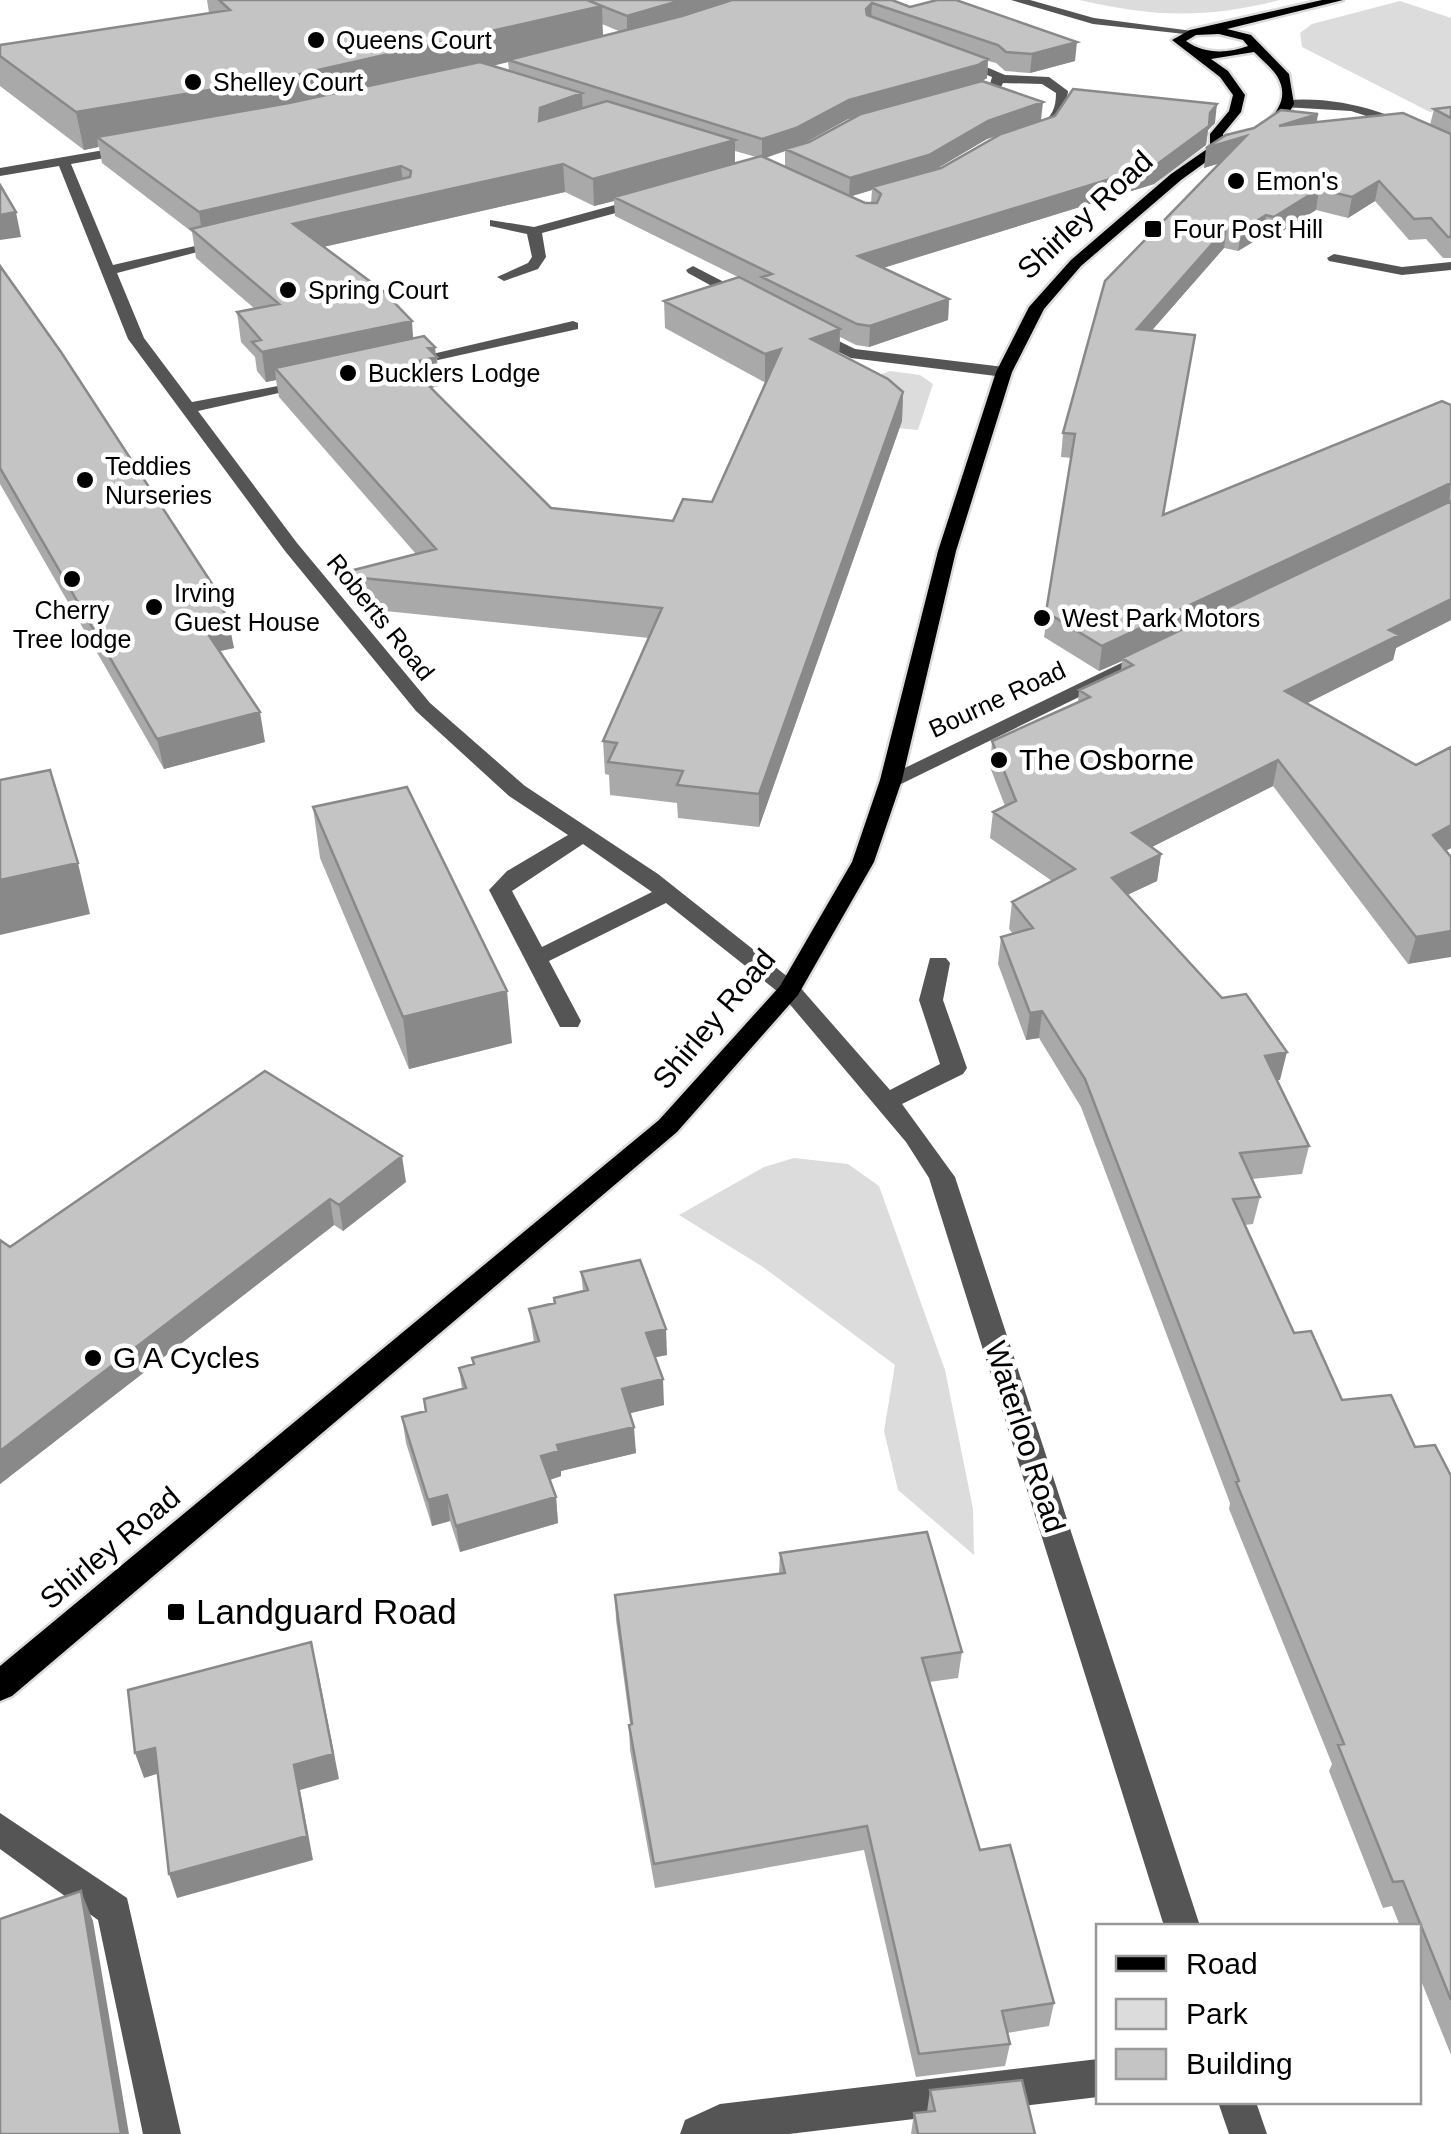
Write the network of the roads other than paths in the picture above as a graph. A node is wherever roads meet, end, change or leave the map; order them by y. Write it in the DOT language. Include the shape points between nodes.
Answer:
graph roads {
  1 [pos="1017,0"];
  2 [pos="1338,0"];
  3 [pos="1286,13"];
  4 [pos="1093,21"];
  5 [pos="1201,31"];
  6 [pos="1153,43"];
  7 [pos="1254,44"];
  8 [pos="1168,45"];
  9 [pos="1188,49"];
  10 [pos="943,53"];
  11 [pos="1000,80"];
  12 [pos="982,91"];
  13 [pos="1007,100"];
  14 [pos="946,101"];
  15 [pos="1288,104"];
  16 [pos="1029,134"];
  17 [pos="156,145"];
  18 [pos="1217,148"];
  19 [pos="1451,149"];
  20 [pos="64,162"];
  21 [pos="0,172"];
  22 [pos="665,195"];
  23 [pos="495,223"];
  24 [pos="534,232"];
  25 [pos="236,240"];
  26 [pos="1334,258"];
  27 [pos="1451,266"];
  28 [pos="693,270"];
  29 [pos="108,271"];
  30 [pos="504,277"];
  31 [pos="766,309"];
  32 [pos="574,326"];
  33 [pos="800,326"];
  34 [pos="380,367"];
  35 [pos="1004,372"];
  36 [pos="323,380"];
  37 [pos="188,408"];
  38 [pos="1169,646"];
  39 [pos="892,780"];
  40 [pos="583,835"];
  41 [pos="666,893"];
  42 [pos="535,959"];
  43 [pos="938,963"];
  44 [pos="790,990"];
  45 [pos="569,1021"];
  46 [pos="884,1102"];
  47 [pos="0,1686"];
  48 [pos="0,1829"];
  49 [pos="1181,1924"];
  50 [pos="1096,2078"];
  51 [pos="1239,2104"];
  52 [pos="162,2134"];
  53 [pos="699,2134"];
  54 [pos="1248,2134"];
  1 -- 4 [label="street"];
  2 -- 3 [label="main road"];
  3 -- 5 [label="main road"];
  3 -- 7 [label="main road"];
  4 -- 5 [label="street"];
  4 -- 6 [label="street"];
  5 -- 7 [label="main road" via="1240,34"];
  5 -- 9 [label="main road" via="1180,37"];
  7 -- 9 [label="main road" via="1231,55"];
  7 -- 15 [label="main road" via="1285,77"];
  8 -- 9 [label="street"];
  9 -- 18 [label="main road" via="1224,74 1239,94 1235,112 1216,134"];
  10 -- 11 [label="street" via="991,70"];
  11 -- 12 [label="street"];
  11 -- 16 [label="street" via="1034,79 1062,91 1063,103 1047,128"];
  12 -- 13 [label="street"];
  12 -- 14 [label="street"];
  15 -- 18 [label="main road, Shirley Road" via="1262,132"];
  15 -- 19 [label="street" via="1356,107"];
  17 -- 20 [label="street"];
  18 -- 35 [label="main road, Shirley Road" via="1076,263 1037,307"];
  20 -- 21 [label="street"];
  20 -- 29 [label="street, Roberts Road"];
  22 -- 24 [label="street"];
  23 -- 24 [label="street"];
  24 -- 30 [label="street" via="540,257 534,266"];
  25 -- 29 [label="street"];
  26 -- 27 [label="street" via="1402,270"];
  28 -- 31 [label="street" via="723,294"];
  29 -- 37 [label="street, Roberts Road" via="136,339"];
  32 -- 34 [label="street"];
  33 -- 35 [label="street" via="850,353"];
  35 -- 39 [label="main road, Shirley Road" via="948,551"];
  36 -- 37 [label="street"];
  37 -- 40 [label="street, Roberts Road" via="422,707 517,791"];
  38 -- 39 [label="street, Bourne Road"];
  39 -- 44 [label="main road, Shirley Road" via="863,862"];
  40 -- 41 [label="street, Roberts Road"];
  40 -- 42 [label="street" via="500,890"];
  41 -- 42 [label="street"];
  41 -- 44 [label="street, Roberts Road"];
  42 -- 45 [label="street"];
  43 -- 46 [label="street" via="930,1000 954,1068"];
  44 -- 46 [label="street, Waterloo Road"];
  44 -- 47 [label="main road, Shirley Road" via="668,1126"];
  46 -- 49 [label="street, Waterloo Road" via="942,1177"];
  48 -- 52 [label="street" via="114,1910"];
  50 -- 53 [label="street" via="720,2123"];
  51 -- 54 [label="street"];
}
